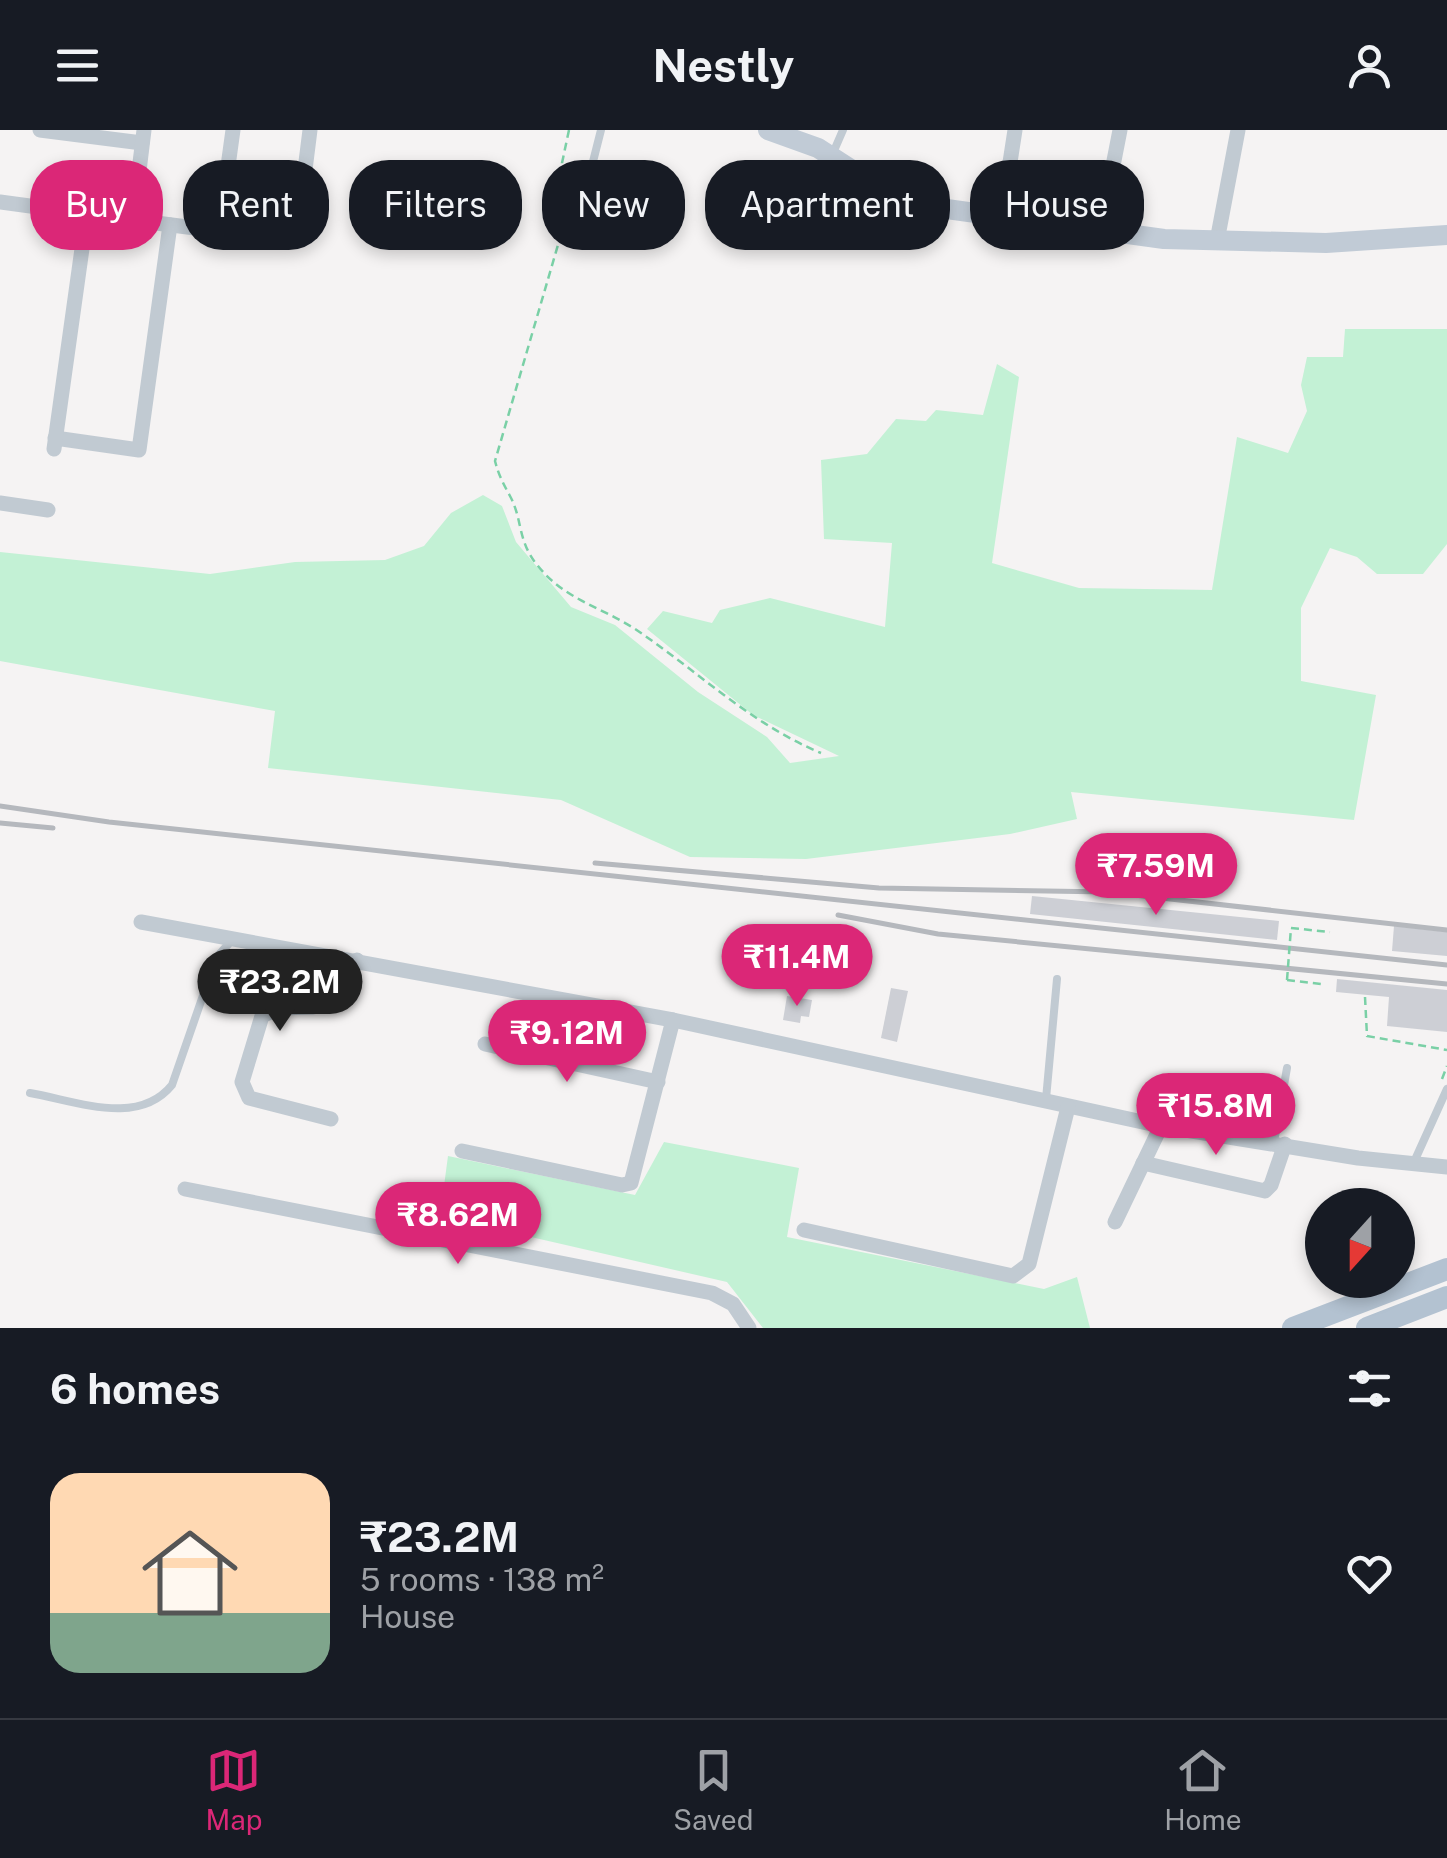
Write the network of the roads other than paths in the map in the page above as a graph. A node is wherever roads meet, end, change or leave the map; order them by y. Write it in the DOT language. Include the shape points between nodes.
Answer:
graph roads {
  1 [pos="40,130"];
  2 [pos="233,130"];
  3 [pos="310,130"];
  4 [pos="601,130"];
  5 [pos="768,130"];
  6 [pos="843,130"];
  7 [pos="1015,130"];
  8 [pos="1120,130"];
  9 [pos="1238,130"];
  10 [pos="143,136"];
  11 [pos="832,157"];
  12 [pos="229,160"];
  13 [pos="306,160"];
  14 [pos="593,160"];
  15 [pos="1010,160"];
  16 [pos="1114,160"];
  17 [pos="0,202"];
  18 [pos="30,206"];
  19 [pos="970,210"];
  20 [pos="163,223"];
  21 [pos="170,224"];
  22 [pos="183,226"];
  23 [pos="1144,235"];
  24 [pos="1447,235"];
  25 [pos="1217,241"];
  26 [pos="83,250"];
  27 [pos="0,503"];
  28 [pos="48,510"];
  29 [pos="140,922"];
  30 [pos="235,937"];
  31 [pos="357,960"];
  32 [pos="1057,979"];
  33 [pos="673,1020"];
  34 [pos="485,1044"];
  35 [pos="1286,1068"];
  36 [pos="658,1082"];
  37 [pos="1447,1089"];
  38 [pos="30,1093"];
  39 [pos="1046,1102"];
  40 [pos="1068,1108"];
  41 [pos="331,1119"];
  42 [pos="1161,1126"];
  43 [pos="1279,1143"];
  44 [pos="462,1151"];
  45 [pos="1143,1162"];
  46 [pos="1413,1164"];
  47 [pos="1447,1167"];
  48 [pos="185,1188"];
  49 [pos="1115,1222"];
  50 [pos="804,1230"];
  51 [pos="1447,1269"];
  52 [pos="1447,1297"];
  53 [pos="749,1328"];
  54 [pos="1293,1328"];
  55 [pos="1367,1328"];
  1 -- 10 [label="street"];
  2 -- 12 [label="street"];
  3 -- 13 [label="street"];
  4 -- 14 [label="lane"];
  5 -- 11 [label="street"];
  6 -- 11 [label="lane"];
  7 -- 15 [label="street"];
  8 -- 16 [label="street"];
  9 -- 25 [label="street"];
  11 -- 19 [label="street" via="900,202"];
  17 -- 18 [label="street"];
  20 -- 21 [label="street"];
  21 -- 22 [label="street"];
  21 -- 26 [label="street" via="139,450 54,444"];
  23 -- 25 [label="street"];
  24 -- 25 [label="street"];
  27 -- 28 [label="street"];
  29 -- 30 [label="street"];
  30 -- 31 [label="street"];
  30 -- 38 [label="lane" via="216,958 172,1084 161,1098 136,1110"];
  31 -- 33 [label="street"];
  31 -- 41 [label="street" via="313,1007 262,1016 242,1082 249,1098"];
  32 -- 39 [label="lane"];
  33 -- 36 [label="street"];
  33 -- 39 [label="street"];
  34 -- 36 [label="street"];
  35 -- 43 [label="lane"];
  36 -- 44 [label="street" via="631,1183"];
  37 -- 46 [label="lane"];
  39 -- 40 [label="street"];
  40 -- 42 [label="street"];
  40 -- 50 [label="street" via="1022,1274"];
  42 -- 43 [label="street"];
  42 -- 45 [label="street"];
  43 -- 45 [label="street" via="1265,1191"];
  43 -- 46 [label="street"];
  45 -- 49 [label="street"];
  46 -- 47 [label="street"];
  48 -- 53 [label="street" via="712,1293 734,1304"];
  51 -- 54 [label="main road"];
  52 -- 55 [label="main road"];
}
